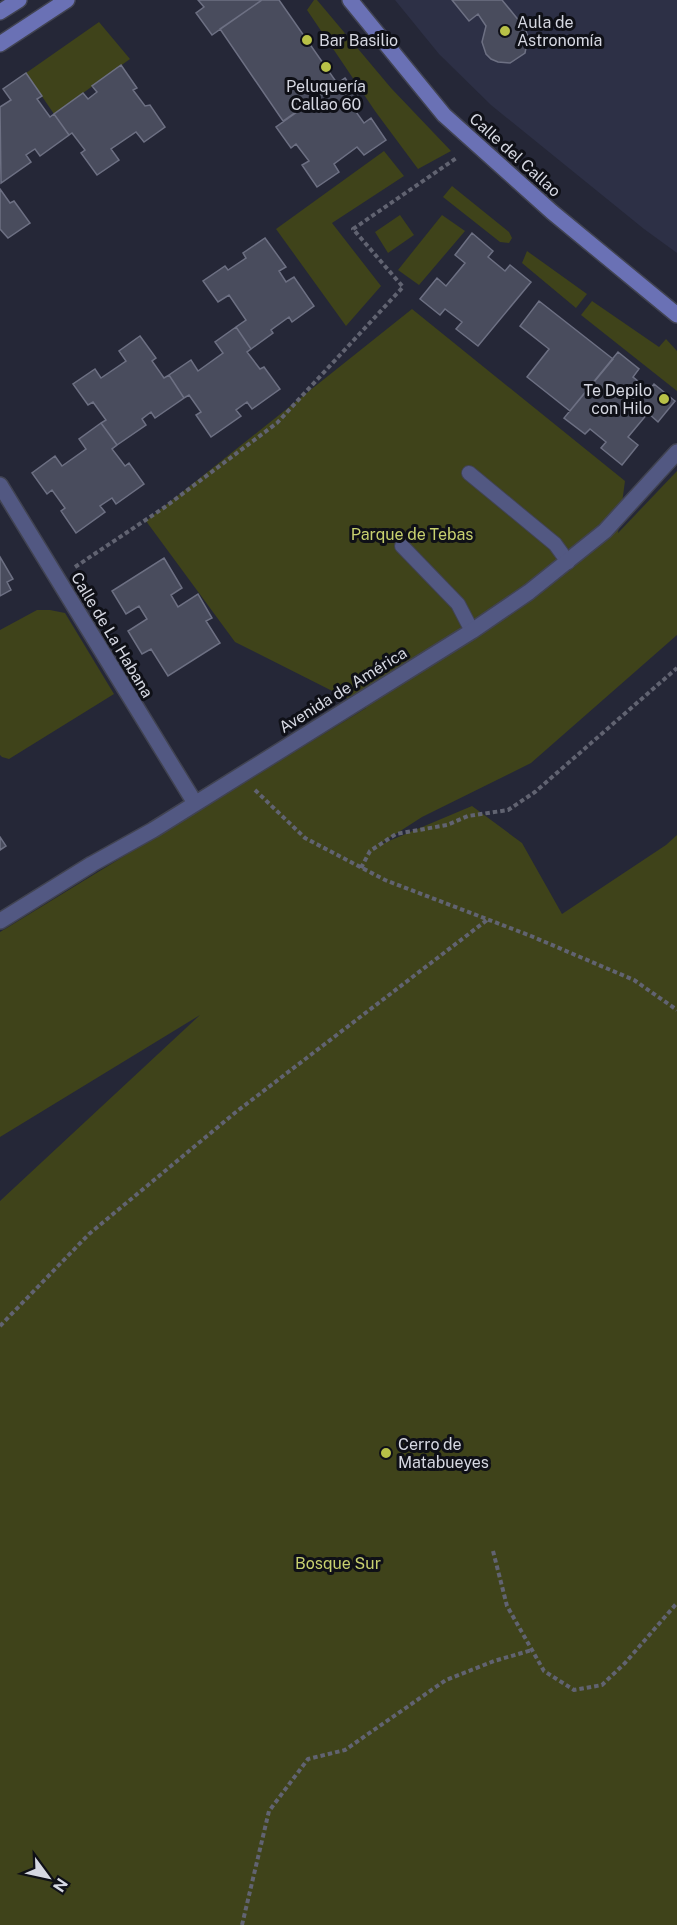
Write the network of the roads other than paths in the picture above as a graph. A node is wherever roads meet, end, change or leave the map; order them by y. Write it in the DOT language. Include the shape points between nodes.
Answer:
graph roads {
  1 [pos="19,0"];
  2 [pos="67,0"];
  3 [pos="350,0"];
  4 [pos="0,12"];
  5 [pos="0,45"];
  6 [pos="677,315"];
  7 [pos="677,452"];
  8 [pos="469,473"];
  9 [pos="0,485"];
  10 [pos="402,546"];
  11 [pos="568,562"];
  12 [pos="472,631"];
  13 [pos="195,803"];
  14 [pos="0,921"];
  1 -- 4 [label="street"];
  2 -- 5 [label="street"];
  3 -- 6 [label="street, Calle del Callao" via="444,114 552,213"];
  7 -- 11 [label="street, Avenida de América" via="605,531"];
  8 -- 11 [label="lane" via="555,544"];
  9 -- 13 [label="street, Calle de La Habana"];
  10 -- 12 [label="lane" via="458,603"];
  11 -- 12 [label="street, Avenida de América"];
  12 -- 13 [label="street, Avenida de América"];
  13 -- 14 [label="street, Avenida de América"];
}
